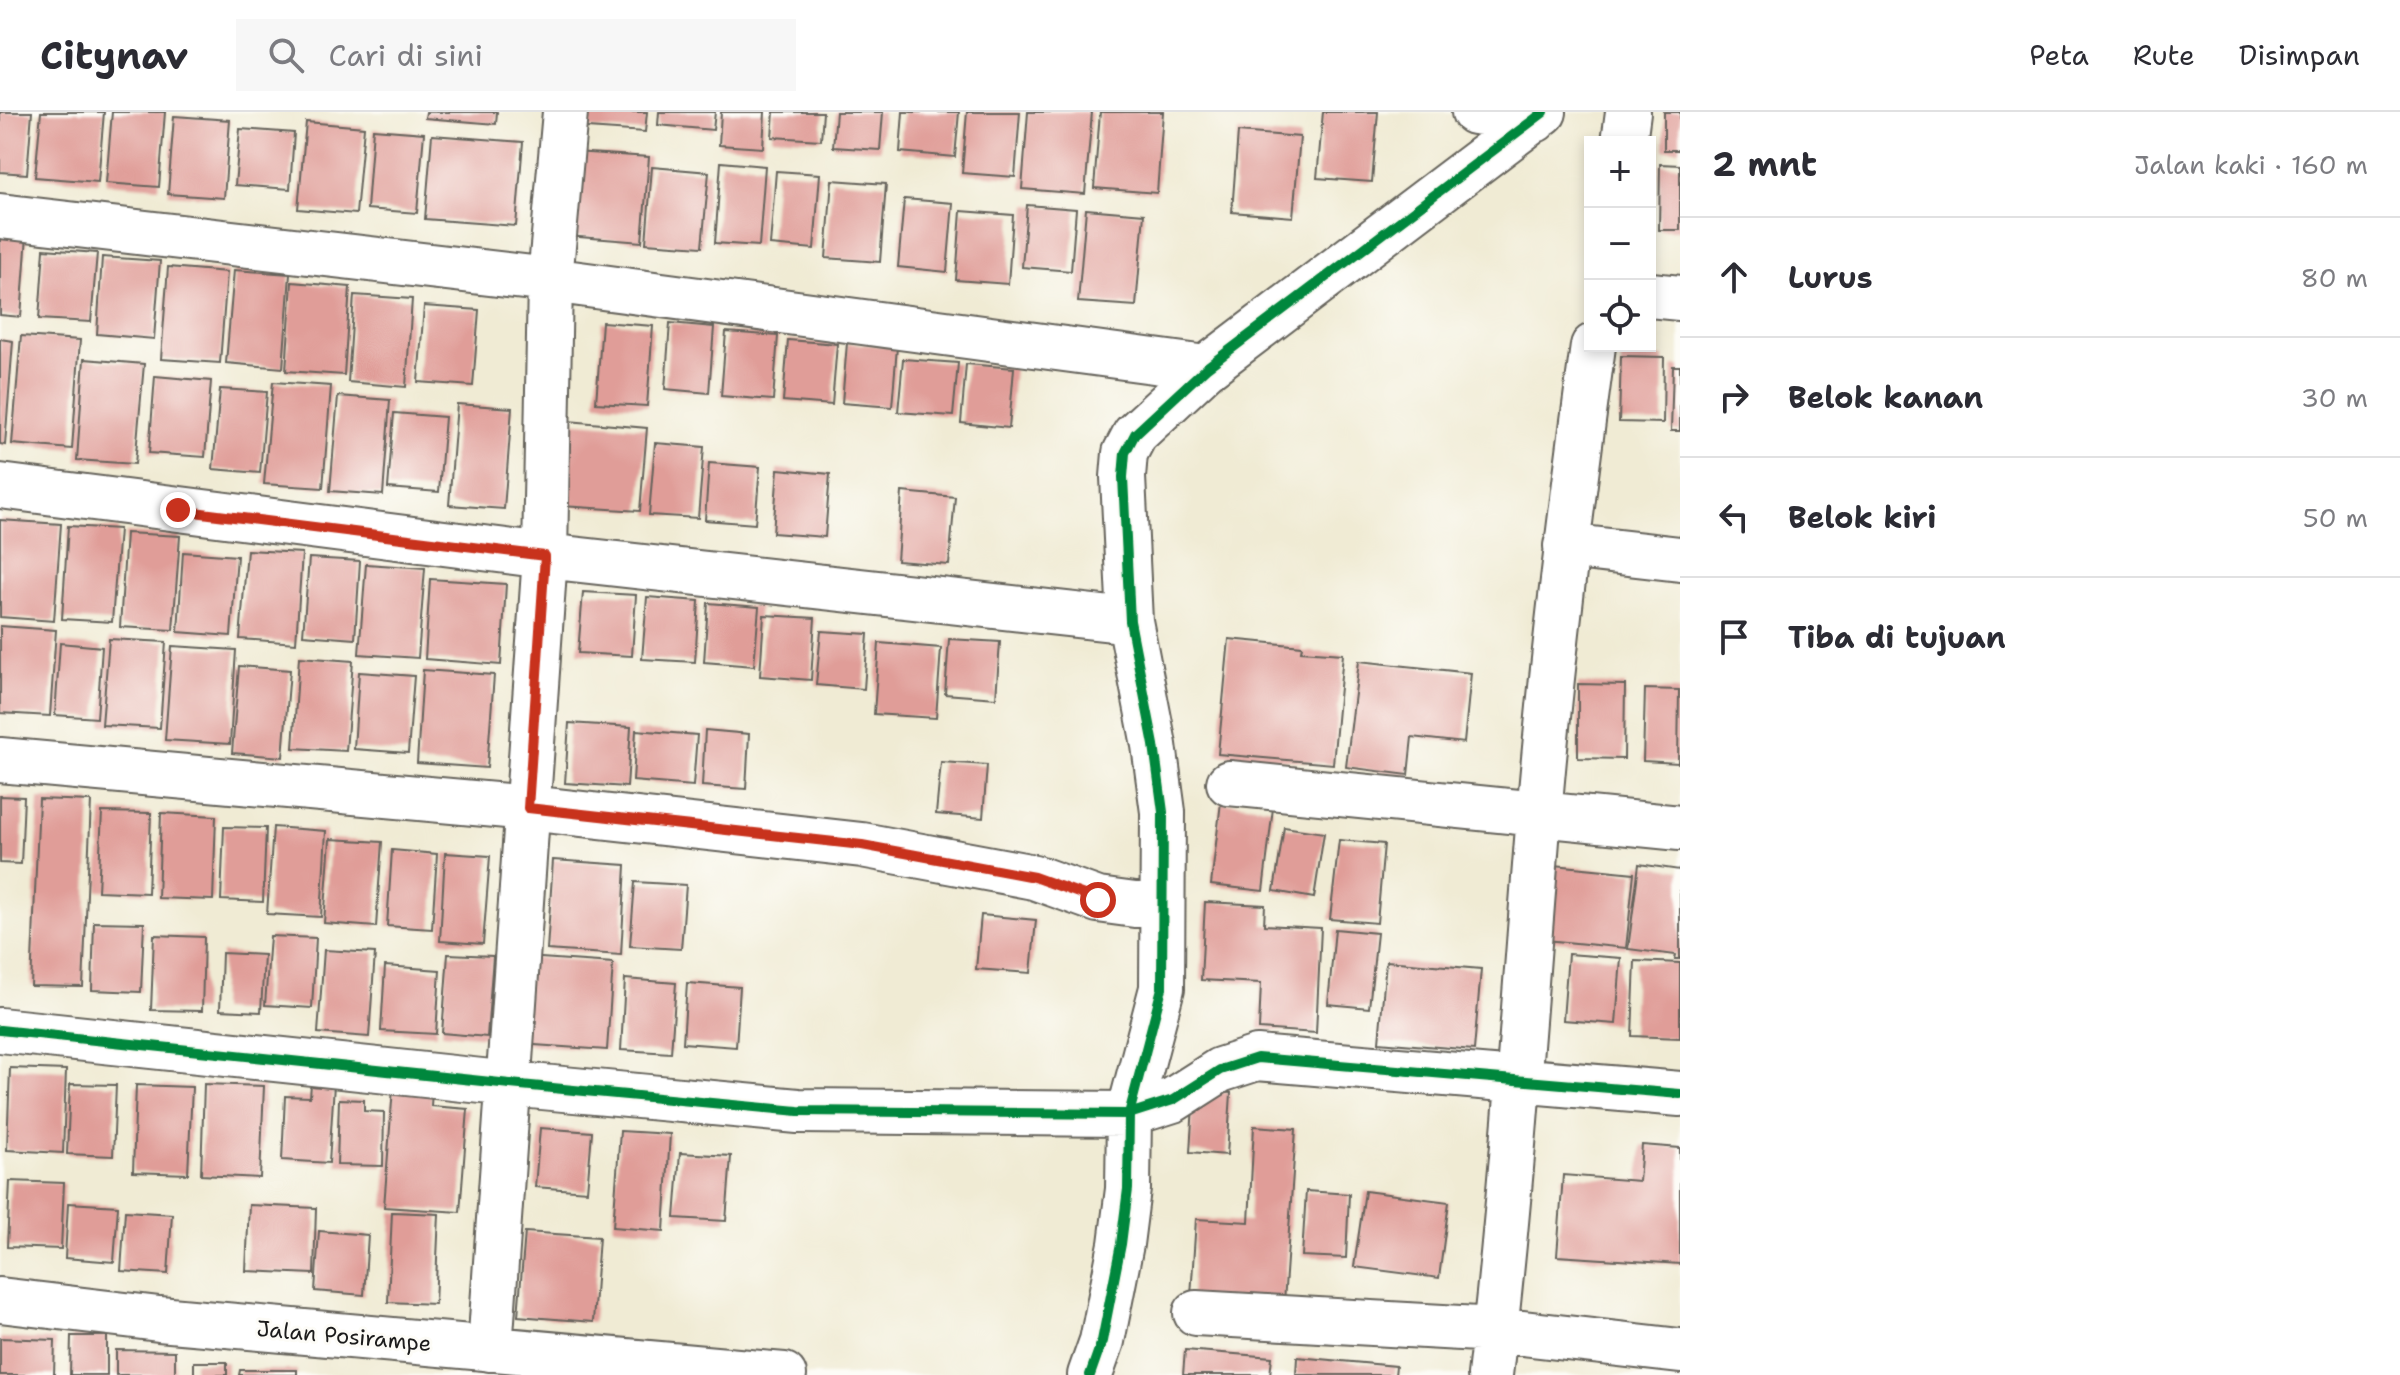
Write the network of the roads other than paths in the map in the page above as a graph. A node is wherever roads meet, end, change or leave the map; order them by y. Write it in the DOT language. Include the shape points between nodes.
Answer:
graph roads {
  1 [pos="565,112"];
  2 [pos="1474,112"];
  3 [pos="1628,112"];
  4 [pos="1539,116"];
  5 [pos="1625,136"];
  6 [pos="0,216"];
  7 [pos="550,280"];
  8 [pos="1656,296"];
  9 [pos="1680,298"];
  10 [pos="1592,352"];
  11 [pos="1206,368"];
  12 [pos="0,486"];
  13 [pos="1566,546"];
  14 [pos="545,556"];
  15 [pos="1680,559"];
  16 [pos="1130,621"];
  17 [pos="0,760"];
  18 [pos="1229,783"];
  19 [pos="528,808"];
  20 [pos="1540,813"];
  21 [pos="1680,828"];
  22 [pos="1161,905"];
  23 [pos="0,1030"];
  24 [pos="1521,1079"];
  25 [pos="510,1084"];
  26 [pos="1680,1094"];
  27 [pos="1129,1114"];
  28 [pos="0,1300"];
  29 [pos="1196,1313"];
  30 [pos="1496,1330"];
  31 [pos="490,1349"];
  32 [pos="1680,1351"];
  33 [pos="784,1375"];
  34 [pos="1090,1375"];
  35 [pos="1490,1375"];
  1 -- 7 [label="street"];
  2 -- 4 [label="street"];
  3 -- 5 [label="street"];
  4 -- 11 [label="street"];
  6 -- 7 [label="street"];
  7 -- 11 [label="street"];
  7 -- 14 [label="street"];
  8 -- 9 [label="street"];
  10 -- 13 [label="street"];
  11 -- 16 [label="street" via="1135,434 1125,453"];
  12 -- 14 [label="street"];
  13 -- 15 [label="street"];
  13 -- 20 [label="street"];
  14 -- 16 [label="street"];
  14 -- 19 [label="street"];
  16 -- 22 [label="street" via="1163,812"];
  17 -- 19 [label="street"];
  18 -- 20 [label="street"];
  19 -- 22 [label="street" via="862,845 1034,877 1098,900"];
  19 -- 25 [label="street"];
  20 -- 21 [label="street"];
  20 -- 24 [label="street"];
  22 -- 27 [label="street" via="1162,988"];
  23 -- 25 [label="street"];
  24 -- 26 [label="street"];
  24 -- 27 [label="street" via="1257,1058 1220,1070 1173,1100"];
  24 -- 30 [label="street"];
  25 -- 27 [label="street" via="798,1111"];
  25 -- 31 [label="street"];
  27 -- 34 [label="street" via="1121,1244"];
  28 -- 31 [label="street, Jalan Posirampe"];
  29 -- 30 [label="street"];
  30 -- 32 [label="street"];
  30 -- 35 [label="street"];
  31 -- 33 [label="street, Jalan Posirampe"];
}
